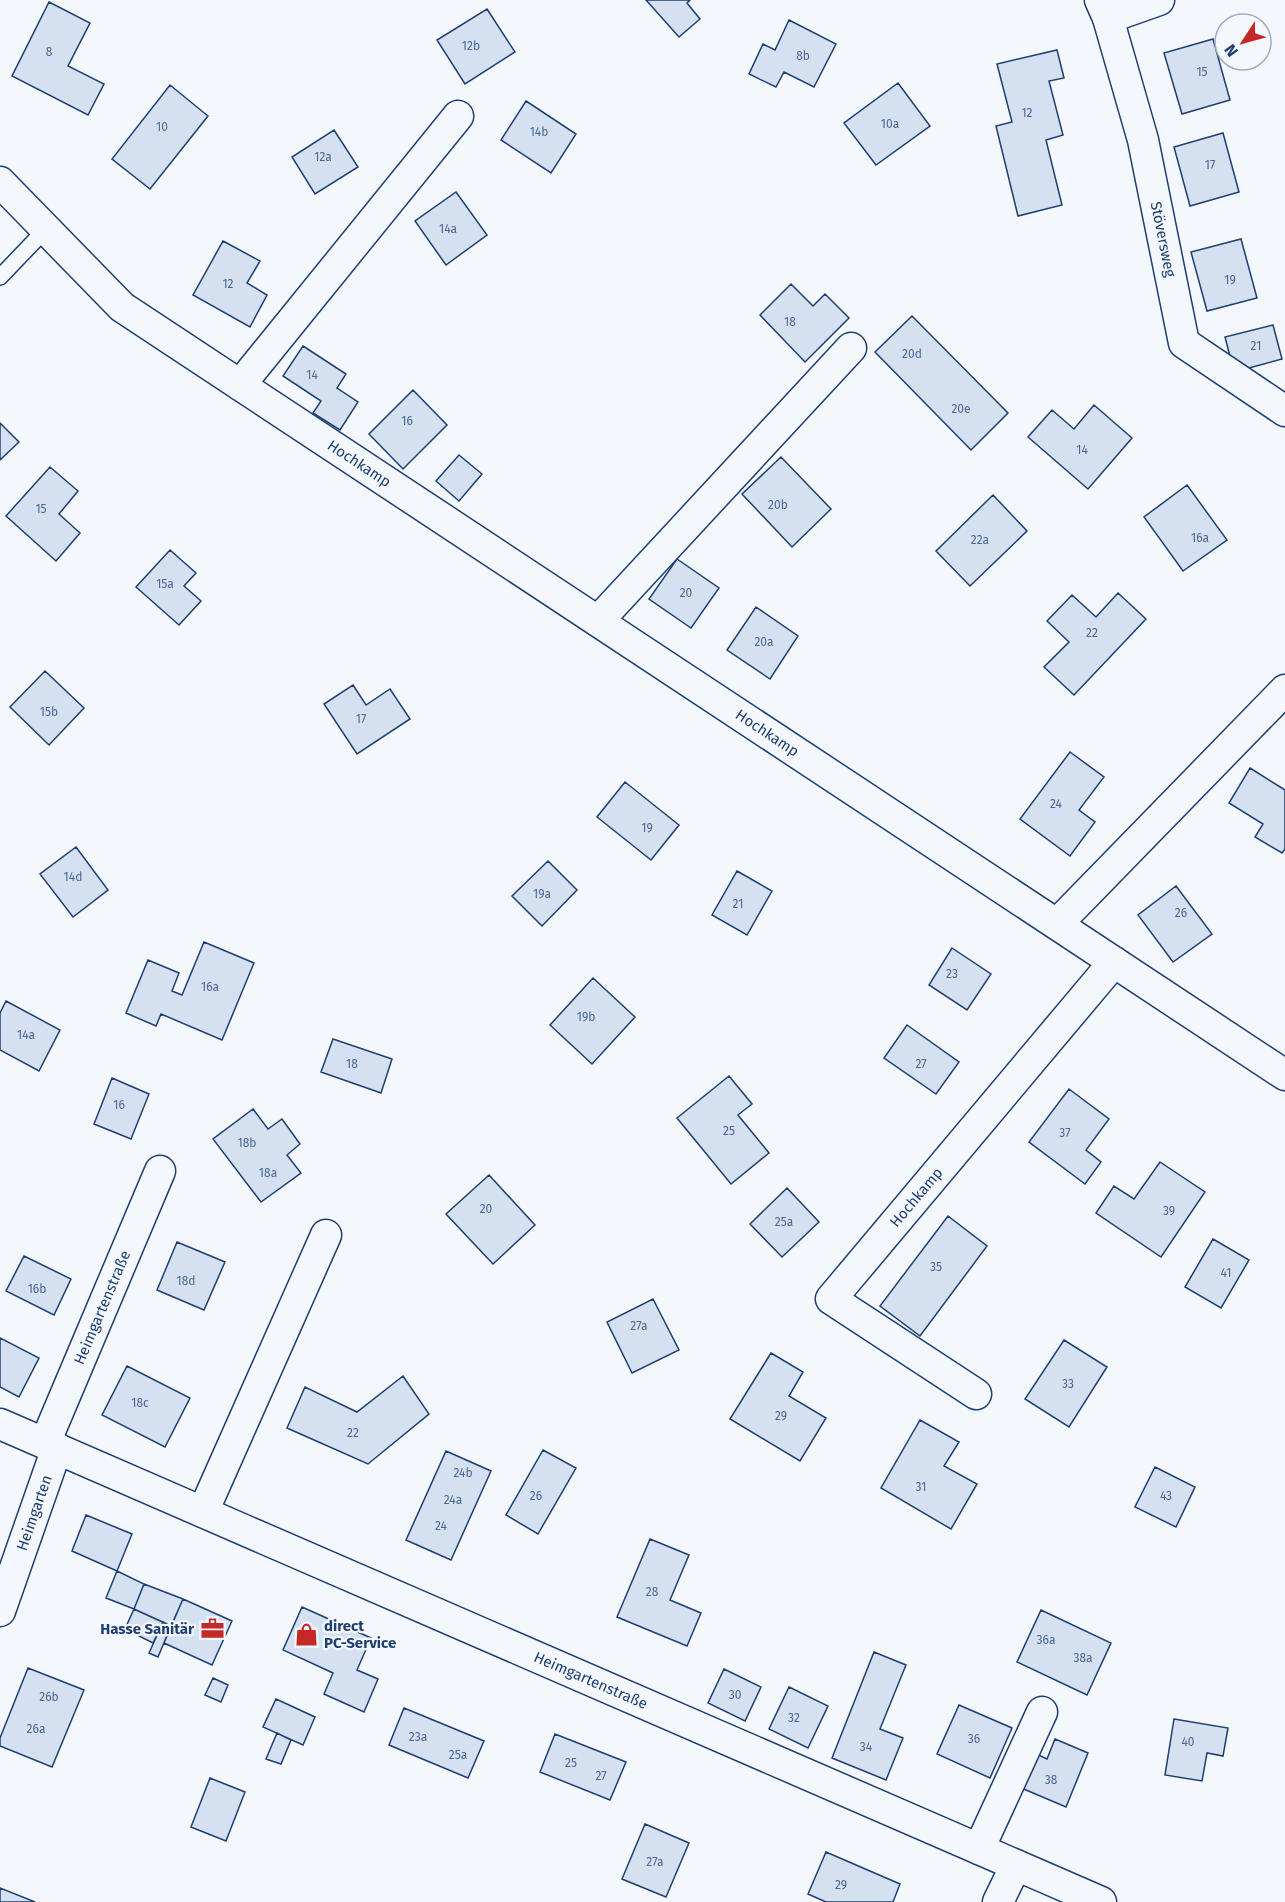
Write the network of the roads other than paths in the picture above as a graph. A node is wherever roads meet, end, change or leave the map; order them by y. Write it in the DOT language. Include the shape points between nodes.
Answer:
graph roads {
  1 [pos="1159,0"];
  2 [pos="1104,9"];
  3 [pos="458,116"];
  4 [pos="0,182"];
  5 [pos="46,229"];
  6 [pos="0,277"];
  7 [pos="851,348"];
  8 [pos="240,385"];
  9 [pos="1285,411"];
  10 [pos="598,621"];
  11 [pos="1285,690"];
  12 [pos="1057,924"];
  13 [pos="1114,962"];
  14 [pos="1285,1075"];
  15 [pos="160,1171"];
  16 [pos="326,1234"];
  17 [pos="976,1394"];
  18 [pos="0,1424"];
  19 [pos="51,1446"];
  20 [pos="203,1512"];
  21 [pos="0,1611"];
  22 [pos="1042,1712"];
  23 [pos="979,1849"];
  24 [pos="1016,1865"];
  25 [pos="998,1902"];
  26 [pos="1101,1902"];
  1 -- 2 [label="street, Stöversweg"];
  2 -- 9 [label="street, Stöversweg" via="1143,141 1184,343"];
  3 -- 8 [label="street"];
  4 -- 5 [label="street, Hochkamp"];
  5 -- 6 [label="lane"];
  5 -- 8 [label="street, Hochkamp" via="122,307"];
  7 -- 10 [label="street"];
  8 -- 10 [label="street, Hochkamp"];
  10 -- 12 [label="street, Hochkamp"];
  11 -- 12 [label="street"];
  12 -- 13 [label="street, Hochkamp"];
  13 -- 14 [label="street, Hochkamp"];
  13 -- 17 [label="street, Hochkamp" via="831,1299"];
  15 -- 19 [label="street, Heimgartenstraße"];
  16 -- 20 [label="street"];
  18 -- 19 [label="street, Heimgartenstraße"];
  19 -- 20 [label="street, Heimgartenstraße"];
  19 -- 21 [label="street, Heimgarten"];
  20 -- 23 [label="street, Heimgartenstraße"];
  22 -- 23 [label="street"];
  23 -- 24 [label="street, Heimgartenstraße"];
  24 -- 25 [label="street"];
  24 -- 26 [label="street, Heimgartenstraße"];
}
